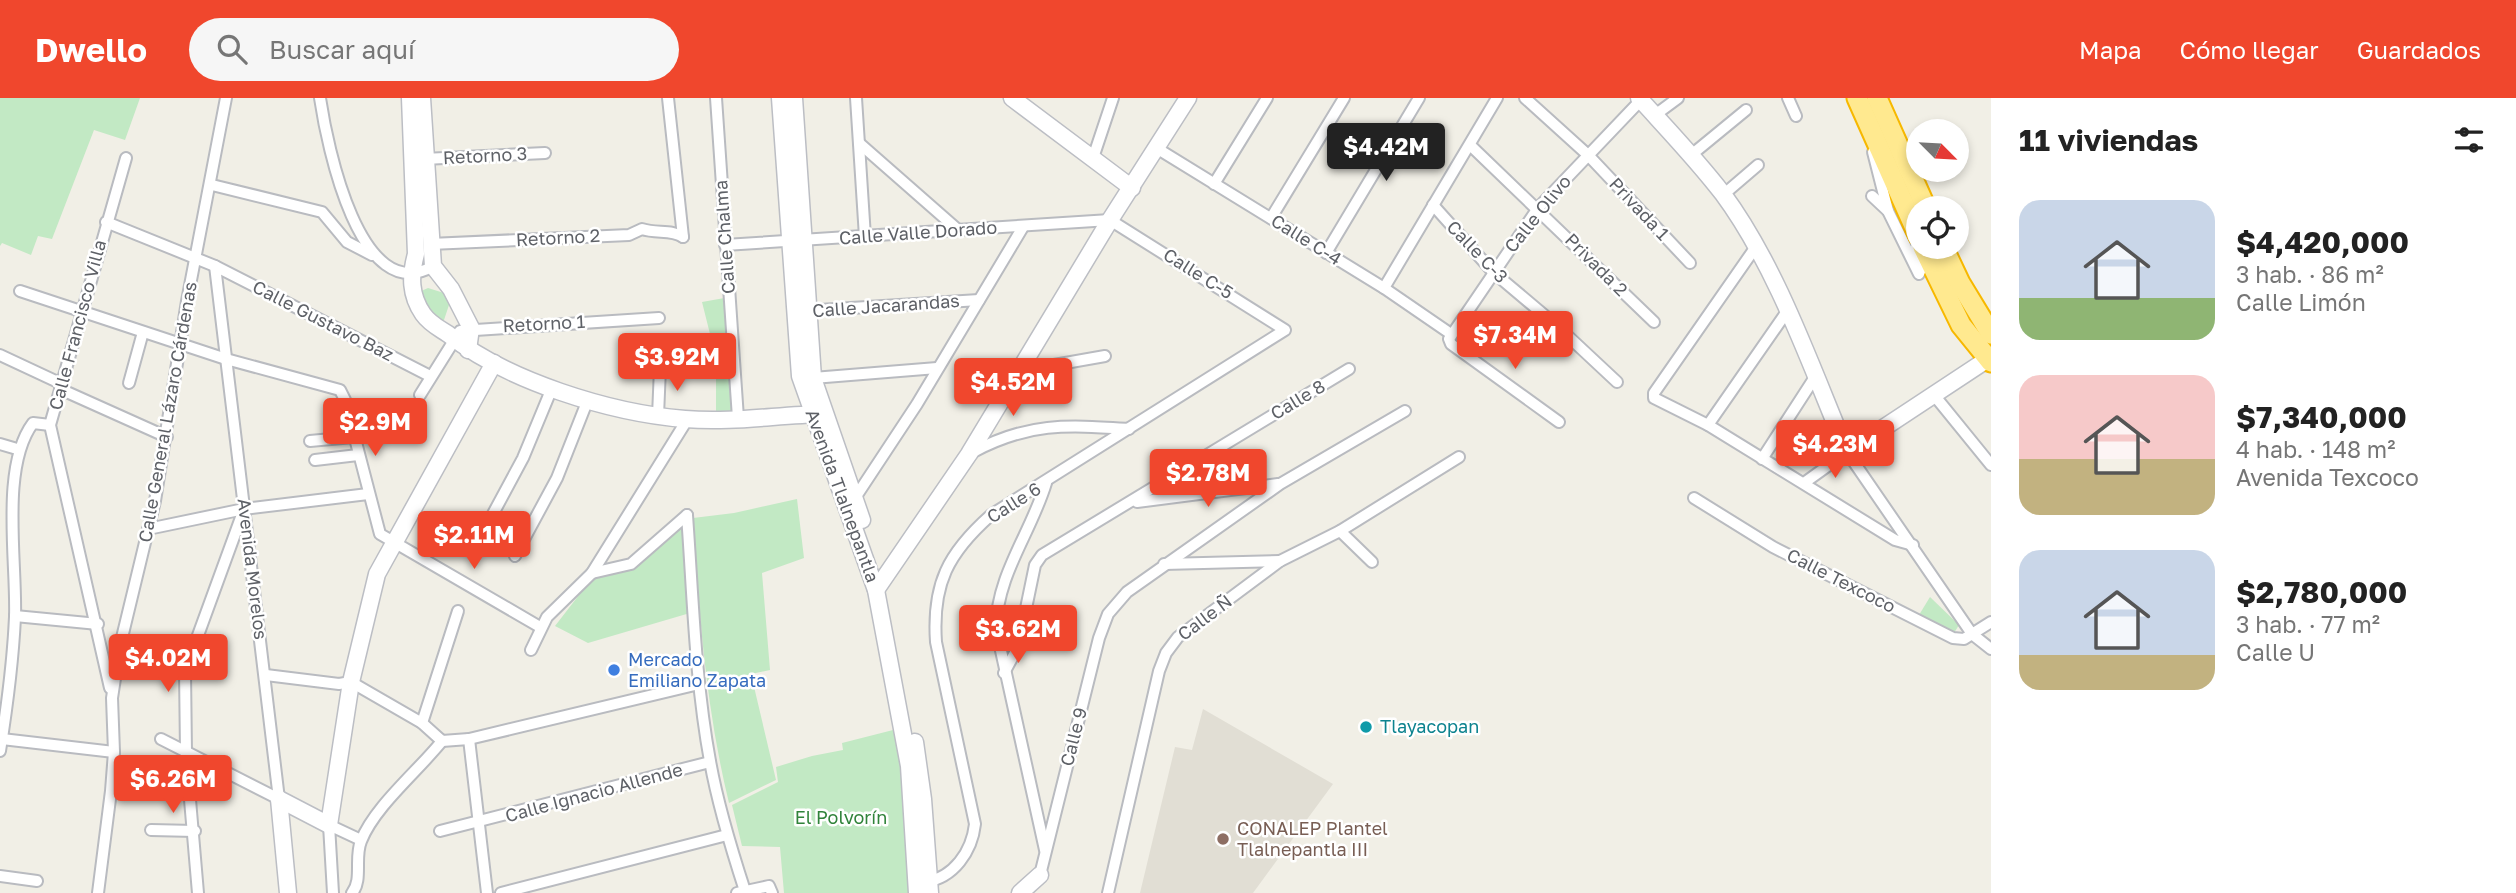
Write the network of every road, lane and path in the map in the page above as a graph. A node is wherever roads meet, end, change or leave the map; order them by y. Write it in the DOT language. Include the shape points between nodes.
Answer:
graph roads {
  1 [pos="226,98"];
  2 [pos="320,98"];
  3 [pos="410,98"];
  4 [pos="422,98"];
  5 [pos="668,98"];
  6 [pos="716,98"];
  7 [pos="780,98"];
  8 [pos="794,98"];
  9 [pos="856,98"];
  10 [pos="1013,98"];
  11 [pos="1113,98"];
  12 [pos="1188,98"];
  13 [pos="1267,98"];
  14 [pos="1344,98"];
  15 [pos="1419,98"];
  16 [pos="1497,98"];
  17 [pos="1525,98"];
  18 [pos="1678,98"];
  19 [pos="1788,98"];
  20 [pos="1850,98"];
  21 [pos="1857,98"];
  22 [pos="1877,98"];
  23 [pos="1640,99"];
  24 [pos="1746,110"];
  25 [pos="1656,115"];
  26 [pos="1797,116"];
  27 [pos="859,143"];
  28 [pos="1470,145"];
  29 [pos="1158,149"];
  30 [pos="545,153"];
  31 [pos="1588,155"];
  32 [pos="1689,156"];
  33 [pos="126,158"];
  34 [pos="1093,158"];
  35 [pos="425,159"];
  36 [pos="1758,165"];
  37 [pos="1214,184"];
  38 [pos="212,186"];
  39 [pos="1132,188"];
  40 [pos="1723,195"];
  41 [pos="1872,196"];
  42 [pos="1921,196"];
  43 [pos="1433,205"];
  44 [pos="1906,207"];
  45 [pos="1538,208"];
  46 [pos="1888,211"];
  47 [pos="1271,218"];
  48 [pos="1110,220"];
  49 [pos="106,222"];
  50 [pos="1023,227"];
  51 [pos="957,229"];
  52 [pos="865,237"];
  53 [pos="796,241"];
  54 [pos="430,244"];
  55 [pos="725,244"];
  56 [pos="1755,248"];
  57 [pos="1906,248"];
  58 [pos="1326,253"];
  59 [pos="372,255"];
  60 [pos="1912,259"];
  61 [pos="1918,259"];
  62 [pos="1931,259"];
  63 [pos="1947,259"];
  64 [pos="195,260"];
  65 [pos="1690,263"];
  66 [pos="215,266"];
  67 [pos="433,266"];
  68 [pos="1493,272"];
  69 [pos="410,275"];
  70 [pos="1384,288"];
  71 [pos="20,291"];
  72 [pos="979,300"];
  73 [pos="82,310"];
  74 [pos="1788,310"];
  75 [pos="801,312"];
  76 [pos="659,318"];
  77 [pos="1969,319"];
  78 [pos="1654,323"];
  79 [pos="471,328"];
  80 [pos="1285,330"];
  81 [pos="143,332"];
  82 [pos="1991,334"];
  83 [pos="1450,336"];
  84 [pos="453,339"];
  85 [pos="180,343"];
  86 [pos="468,350"];
  87 [pos="0,355"];
  88 [pos="1105,356"];
  89 [pos="226,359"];
  90 [pos="1990,361"];
  91 [pos="494,363"];
  92 [pos="660,368"];
  93 [pos="937,368"];
  94 [pos="1349,369"];
  95 [pos="1020,371"];
  96 [pos="430,376"];
  97 [pos="1815,377"];
  98 [pos="813,378"];
  99 [pos="1617,382"];
  100 [pos="129,383"];
  101 [pos="61,387"];
  102 [pos="552,388"];
  103 [pos="420,395"];
  104 [pos="1934,395"];
  105 [pos="587,402"];
  106 [pos="1405,411"];
  107 [pos="819,414"];
  108 [pos="658,416"];
  109 [pos="738,418"];
  110 [pos="687,419"];
  111 [pos="1559,422"];
  112 [pos="50,425"];
  113 [pos="1708,425"];
  114 [pos="1129,429"];
  115 [pos="167,437"];
  116 [pos="353,437"];
  117 [pos="310,441"];
  118 [pos="0,444"];
  119 [pos="17,449"];
  120 [pos="1847,452"];
  121 [pos="969,454"];
  122 [pos="358,455"];
  123 [pos="1459,457"];
  124 [pos="1762,459"];
  125 [pos="315,460"];
  126 [pos="1991,465"];
  127 [pos="1046,483"];
  128 [pos="1804,483"];
  129 [pos="1280,484"];
  130 [pos="368,494"];
  131 [pos="0,496"];
  132 [pos="855,498"];
  133 [pos="1694,498"];
  134 [pos="12,499"];
  135 [pos="1131,502"];
  136 [pos="244,509"];
  137 [pos="487,525"];
  138 [pos="148,529"];
  139 [pos="1340,530"];
  140 [pos="0,541"];
  141 [pos="14,543"];
  142 [pos="392,543"];
  143 [pos="1913,545"];
  144 [pos="515,556"];
  145 [pos="1280,561"];
  146 [pos="1372,562"];
  147 [pos="1164,564"];
  148 [pos="592,573"];
  149 [pos="880,585"];
  150 [pos="458,611"];
  151 [pos="15,616"];
  152 [pos="1991,622"];
  153 [pos="98,624"];
  154 [pos="540,627"];
  155 [pos="1972,634"];
  156 [pos="1991,649"];
  157 [pos="531,650"];
  158 [pos="1003,673"];
  159 [pos="266,675"];
  160 [pos="351,682"];
  161 [pos="699,684"];
  162 [pos="112,698"];
  163 [pos="422,723"];
  164 [pos="469,738"];
  165 [pos="161,739"];
  166 [pos="442,741"];
  167 [pos="1,745"];
  168 [pos="114,752"];
  169 [pos="186,753"];
  170 [pos="710,762"];
  171 [pos="279,799"];
  172 [pos="478,823"];
  173 [pos="329,825"];
  174 [pos="151,830"];
  175 [pos="195,831"];
  176 [pos="440,831"];
  177 [pos="727,835"];
  178 [pos="361,840"];
  179 [pos="1046,852"];
  180 [pos="1040,875"];
  181 [pos="0,876"];
  182 [pos="37,881"];
  183 [pos="923,887"];
  184 [pos="771,890"];
  185 [pos="741,892"];
  186 [pos="98,893"];
  187 [pos="198,893"];
  188 [pos="288,893"];
  189 [pos="332,893"];
  190 [pos="352,893"];
  191 [pos="487,893"];
  192 [pos="501,893"];
  193 [pos="1020,893"];
  194 [pos="1036,893"];
  195 [pos="1108,893"];
  1 -- 38 [label="street, Calle General Lázaro Cárdenas"];
  2 -- 59 [label="street" via="327,144"];
  3 -- 69 [label="street" via="416,254"];
  4 -- 35 [label="street"];
  5 -- 54 [label="street, Retorno 2" via="683,237 676,232 642,229 629,235"];
  6 -- 55 [label="street, Calle Chalma"];
  7 -- 53 [label="street, Avenida Tlalnepantla"];
  8 -- 53 [label="street, Avenida Tlalnepantla"];
  9 -- 27 [label="street"];
  10 -- 34 [label="street"];
  11 -- 34 [label="street"];
  12 -- 29 [label="street"];
  13 -- 37 [label="street"];
  14 -- 47 [label="street"];
  15 -- 58 [label="street"];
  16 -- 28 [label="street"];
  17 -- 31 [label="street, Privada 1"];
  18 -- 25 [label="street"];
  19 -- 26 [label="street"];
  20 -- 46 [label="street" via="1871,144"];
  21 -- 44 [label="highway"];
  22 -- 42 [label="highway"];
  23 -- 25 [label="street"];
  23 -- 31 [label="street, Calle Olivo"];
  24 -- 32 [label="street"];
  25 -- 32 [label="street"];
  27 -- 51 [label="street"];
  27 -- 52 [label="street"];
  28 -- 43 [label="street"];
  28 -- 45 [label="street, Privada 2"];
  29 -- 37 [label="street, Calle C-4"];
  29 -- 39 [label="street"];
  30 -- 35 [label="street, Retorno 3"];
  31 -- 45 [label="street, Calle Olivo"];
  31 -- 65 [label="street, Privada 1"];
  32 -- 40 [label="street"];
  33 -- 49 [label="street, Calle Francisco Villa"];
  34 -- 39 [label="street"];
  35 -- 54 [label="street"];
  36 -- 40 [label="street"];
  37 -- 47 [label="street, Calle C-4"];
  38 -- 59 [label="street" via="322,212 347,242"];
  38 -- 64 [label="street, Calle General Lázaro Cárdenas"];
  39 -- 48 [label="street"];
  40 -- 56 [label="street"];
  41 -- 46 [label="street"];
  43 -- 68 [label="street, Calle C-3"];
  43 -- 70 [label="street"];
  45 -- 68 [label="street, Calle Olivo"];
  45 -- 78 [label="street, Privada 2"];
  46 -- 57 [label="street"];
  47 -- 58 [label="street, Calle C-4"];
  48 -- 50 [label="street, Calle Valle Dorado"];
  48 -- 80 [label="street, Calle C-5"];
  48 -- 95 [label="street"];
  49 -- 64 [label="street"];
  49 -- 73 [label="street, Calle Francisco Villa"];
  50 -- 51 [label="street, Calle Valle Dorado"];
  50 -- 72 [label="street"];
  51 -- 52 [label="street, Calle Valle Dorado"];
  52 -- 53 [label="street, Calle Valle Dorado"];
  53 -- 55 [label="street, Calle Valle Dorado"];
  53 -- 75 [label="street, Avenida Tlalnepantla"];
  54 -- 67 [label="street"];
  55 -- 109 [label="street, Calle Chalma"];
  56 -- 74 [label="street"];
  56 -- 113 [label="street" via="1654,393 1654,398"];
  58 -- 70 [label="street, Calle C-4"];
  59 -- 69 [label="street" via="397,273"];
  60 -- 61 [label="street" via="1919,274"];
  62 -- 77 [label="highway"];
  63 -- 77 [label="highway"];
  64 -- 66 [label="street"];
  64 -- 85 [label="street, Calle General Lázaro Cárdenas"];
  66 -- 89 [label="street, Avenida Morelos"];
  66 -- 96 [label="street, Calle Gustavo Baz"];
  67 -- 69 [label="street"];
  67 -- 79 [label="street"];
  68 -- 83 [label="street, Calle Olivo"];
  68 -- 99 [label="street, Calle C-3"];
  69 -- 84 [label="street" via="425,317"];
  70 -- 83 [label="street, Calle C-4"];
  71 -- 73 [label="street"];
  72 -- 75 [label="street, Calle Jacarandas"];
  72 -- 93 [label="street"];
  73 -- 81 [label="street"];
  73 -- 101 [label="street, Calle Francisco Villa"];
  74 -- 97 [label="street"];
  74 -- 113 [label="street"];
  75 -- 98 [label="street, Avenida Tlalnepantla"];
  75 -- 107 [label="street, Avenida Tlalnepantla" via="800,376"];
  76 -- 79 [label="street, Retorno 1"];
  77 -- 82 [label="highway"];
  77 -- 90 [label="highway"];
  79 -- 84 [label="street"];
  79 -- 86 [label="street"];
  80 -- 114 [label="street, Calle 6"];
  81 -- 85 [label="street"];
  81 -- 100 [label="street"];
  83 -- 111 [label="street, Calle C-4" via="1451,344"];
  84 -- 86 [label="street"];
  84 -- 96 [label="street"];
  85 -- 89 [label="street"];
  85 -- 115 [label="street, Calle General Lázaro Cárdenas"];
  86 -- 91 [label="street"];
  87 -- 101 [label="street"];
  88 -- 95 [label="street"];
  89 -- 116 [label="street" via="340,390"];
  89 -- 136 [label="street, Avenida Morelos"];
  90 -- 104 [label="street"];
  91 -- 102 [label="street"];
  91 -- 142 [label="street"];
  92 -- 108 [label="street"];
  93 -- 98 [label="street"];
  93 -- 132 [label="street"];
  94 -- 135 [label="street, Calle 8"];
  95 -- 121 [label="street"];
  96 -- 103 [label="street"];
  97 -- 120 [label="street"];
  97 -- 124 [label="street"];
  98 -- 107 [label="street, Avenida Tlalnepantla"];
  101 -- 112 [label="street, Calle Francisco Villa"];
  101 -- 115 [label="street"];
  102 -- 105 [label="street"];
  102 -- 137 [label="street" via="523,458"];
  104 -- 120 [label="street"];
  104 -- 126 [label="street"];
  105 -- 108 [label="street"];
  105 -- 144 [label="street" via="557,478"];
  106 -- 129 [label="street, Calle 9"];
  107 -- 109 [label="street"];
  107 -- 132 [label="street, Avenida Tlalnepantla"];
  107 -- 149 [label="street, Avenida Tlalnepantla"];
  108 -- 110 [label="street"];
  109 -- 110 [label="street"];
  110 -- 148 [label="street"];
  112 -- 119 [label="street" via="33,423"];
  112 -- 153 [label="street, Calle Francisco Villa"];
  113 -- 124 [label="street"];
  114 -- 121 [label="street" via="1042,426 1013,433"];
  114 -- 127 [label="street, Calle 6"];
  115 -- 138 [label="street, Calle General Lázaro Cárdenas"];
  116 -- 117 [label="street"];
  116 -- 122 [label="street"];
  118 -- 119 [label="street"];
  119 -- 134 [label="street"];
  120 -- 128 [label="street"];
  120 -- 143 [label="street"];
  121 -- 149 [label="street"];
  122 -- 125 [label="street"];
  122 -- 130 [label="street"];
  123 -- 139 [label="street, Calle Ñ"];
  124 -- 128 [label="street"];
  127 -- 158 [label="street" via="999,596 996,628"];
  127 -- 183 [label="street, Calle 6" via="991,514 970,533 951,558 937,589 936,642 975,824 973,839 949,873"];
  128 -- 143 [label="street" via="1895,540"];
  129 -- 135 [label="street"];
  129 -- 147 [label="street, Calle 9"];
  130 -- 136 [label="street"];
  130 -- 142 [label="street" via="380,534"];
  131 -- 134 [label="street"];
  132 -- 149 [label="street, Avenida Tlalnepantla"];
  133 -- 155 [label="street, Calle Texcoco" via="1773,547 1953,638"];
  134 -- 141 [label="street"];
  135 -- 158 [label="street, Calle 8" via="1042,555 1035,565 1018,647"];
  136 -- 138 [label="street"];
  136 -- 159 [label="street, Avenida Morelos"];
  136 -- 169 [label="street" via="185,671"];
  138 -- 162 [label="street, Calle General Lázaro Cárdenas"];
  139 -- 145 [label="street, Calle Ñ"];
  139 -- 146 [label="street"];
  140 -- 141 [label="street"];
  141 -- 151 [label="street"];
  142 -- 154 [label="street"];
  142 -- 160 [label="street" via="377,574"];
  143 -- 155 [label="street"];
  145 -- 147 [label="street"];
  145 -- 195 [label="street, Calle Ñ" via="1178,637 1166,653"];
  147 -- 179 [label="street, Calle 9" via="1116,602 1102,626"];
  148 -- 154 [label="street"];
  148 -- 161 [label="street" via="631,564 687,515"];
  149 -- 183 [label="street, Avenida Tlalnepantla"];
  150 -- 163 [label="street"];
  151 -- 153 [label="street"];
  151 -- 167 [label="street"];
  152 -- 155 [label="street"];
  153 -- 162 [label="street, Calle Francisco Villa"];
  154 -- 157 [label="street"];
  155 -- 156 [label="street"];
  158 -- 179 [label="street"];
  159 -- 160 [label="street"];
  159 -- 171 [label="street, Avenida Morelos"];
  160 -- 163 [label="street"];
  160 -- 173 [label="street"];
  161 -- 164 [label="street"];
  161 -- 170 [label="street"];
  162 -- 168 [label="street, Calle General Lázaro Cárdenas"];
  163 -- 166 [label="street"];
  164 -- 166 [label="street"];
  164 -- 172 [label="street"];
  165 -- 169 [label="street"];
  166 -- 178 [label="street"];
  167 -- 168 [label="street"];
  168 -- 186 [label="street, Calle General Lázaro Cárdenas"];
  169 -- 171 [label="street"];
  169 -- 175 [label="street"];
  170 -- 172 [label="street, Calle Ignacio Allende"];
  170 -- 177 [label="street"];
  171 -- 173 [label="street"];
  171 -- 188 [label="street, Avenida Morelos"];
  172 -- 176 [label="street, Calle Ignacio Allende"];
  172 -- 191 [label="street"];
  173 -- 178 [label="street"];
  173 -- 189 [label="street"];
  174 -- 175 [label="street"];
  175 -- 187 [label="street"];
  177 -- 185 [label="street"];
  177 -- 192 [label="street"];
  178 -- 190 [label="street" via="358,885"];
  179 -- 180 [label="street, Calle 9"];
  180 -- 193 [label="street"];
  180 -- 194 [label="street, Calle 9"];
  181 -- 182 [label="street"];
  184 -- 185 [label="street"];
}
